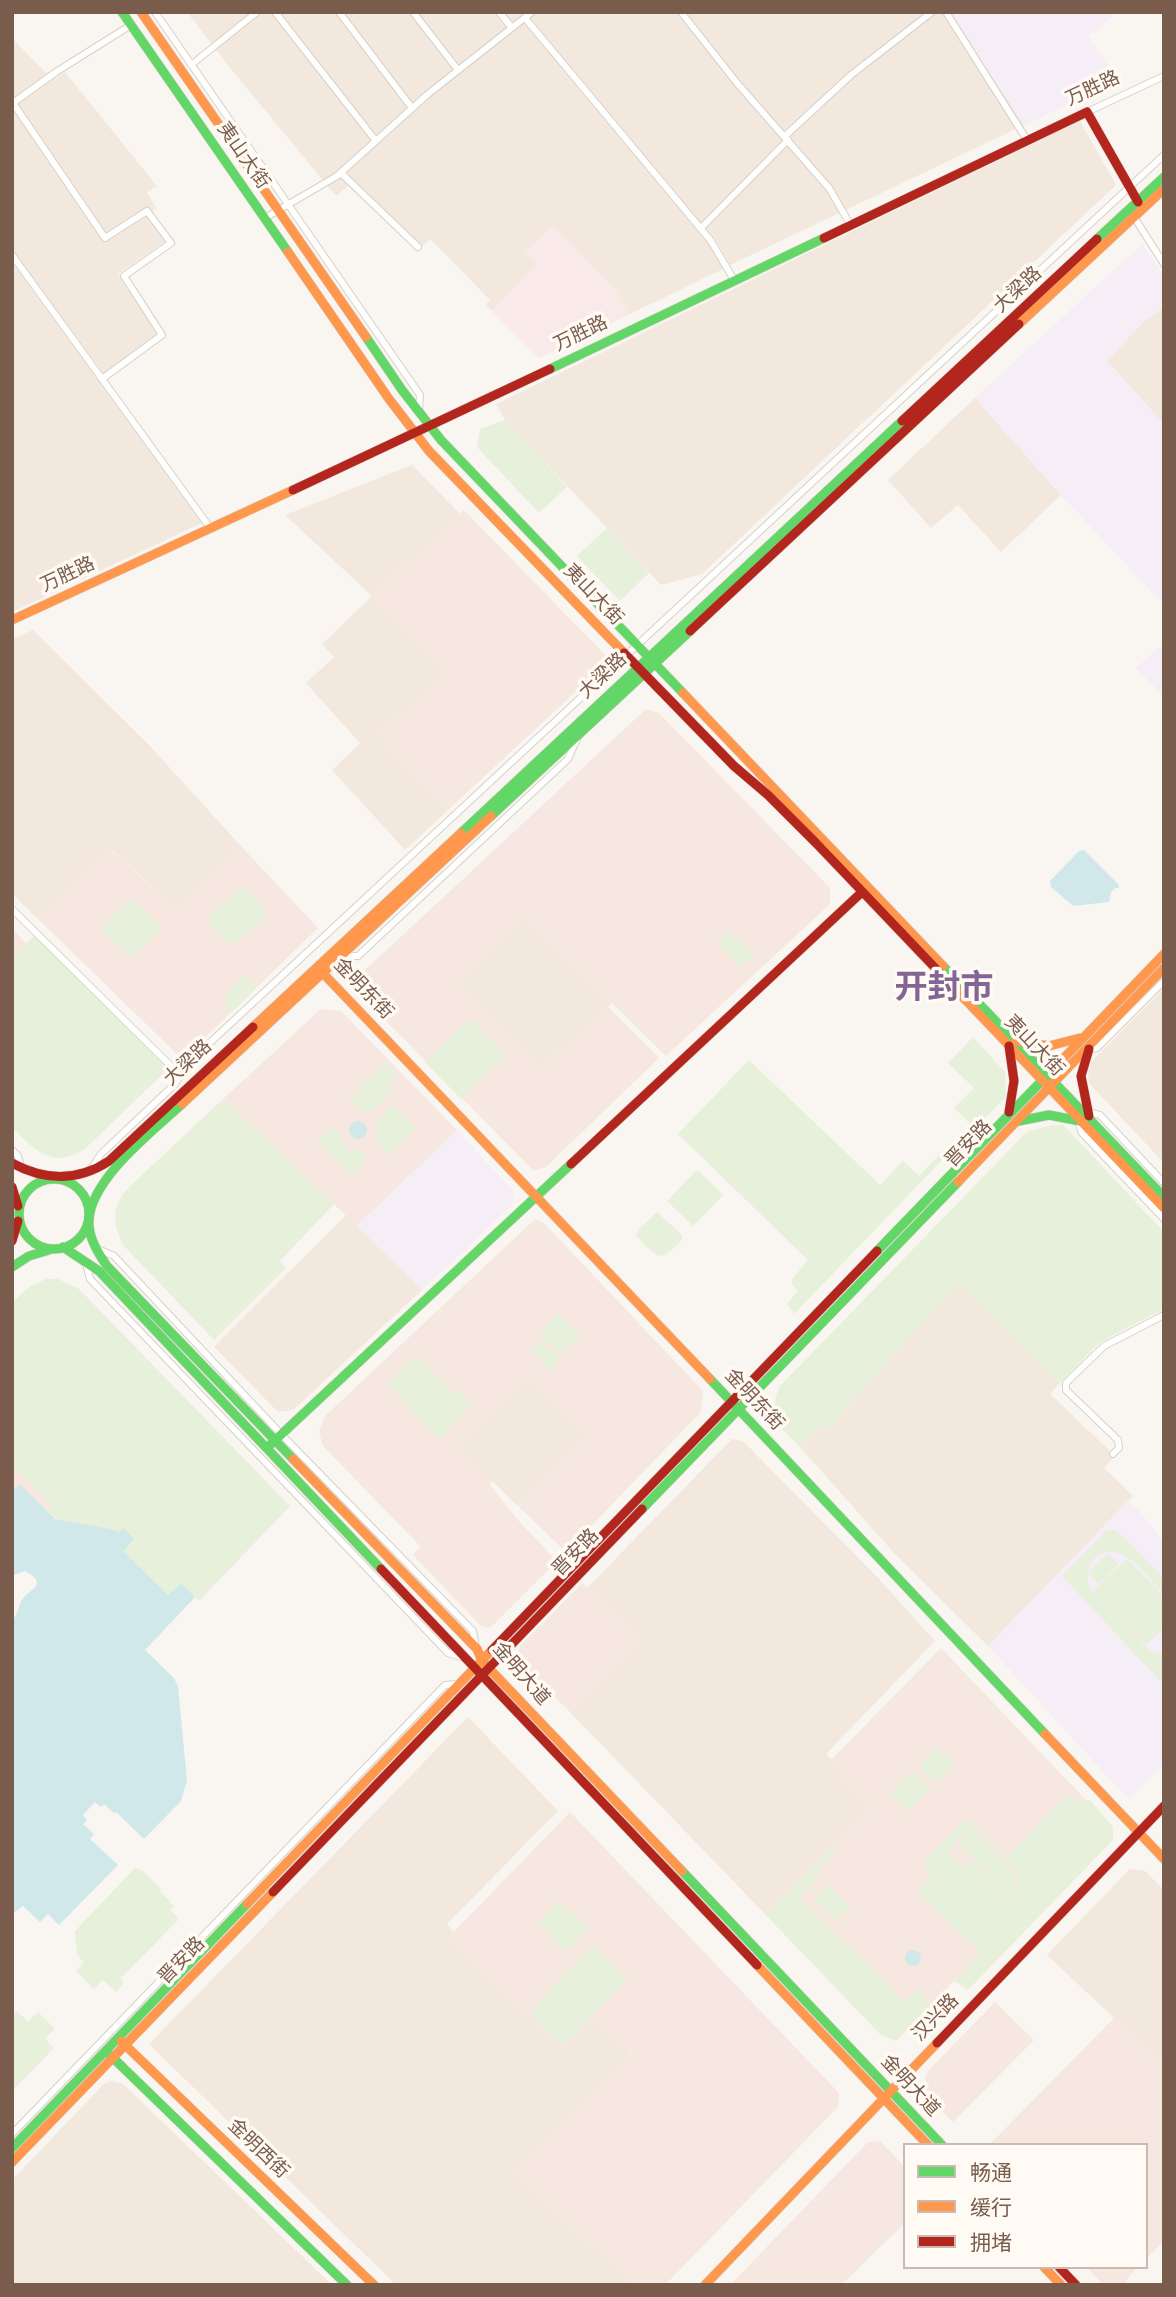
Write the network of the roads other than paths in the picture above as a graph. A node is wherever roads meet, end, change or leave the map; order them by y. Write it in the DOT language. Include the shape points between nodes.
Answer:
graph roads {
  1 [pos="122,12"];
  2 [pos="141,12"];
  3 [pos="155,12"];
  4 [pos="257,12"];
  5 [pos="275,12"];
  6 [pos="339,12"];
  7 [pos="413,12"];
  8 [pos="499,12"];
  9 [pos="532,12"];
  10 [pos="681,12"];
  11 [pos="932,12"];
  12 [pos="946,12"];
  13 [pos="525,18"];
  14 [pos="131,25"];
  15 [pos="512,28"];
  16 [pos="191,65"];
  17 [pos="458,70"];
  18 [pos="1164,76"];
  19 [pos="412,108"];
  20 [pos="1087,112"];
  21 [pos="787,138"];
  22 [pos="1027,140"];
  23 [pos="376,141"];
  24 [pos="1164,155"];
  25 [pos="341,173"];
  26 [pos="1164,177"];
  27 [pos="1129,187"];
  28 [pos="1164,189"];
  29 [pos="1138,202"];
  30 [pos="288,204"];
  31 [pos="278,209"];
  32 [pos="1134,217"];
  33 [pos="265,218"];
  34 [pos="850,224"];
  35 [pos="701,229"];
  36 [pos="418,247"];
  37 [pos="12,256"];
  38 [pos="1164,264"];
  39 [pos="734,280"];
  40 [pos="103,379"];
  41 [pos="419,414"];
  42 [pos="430,427"];
  43 [pos="415,434"];
  44 [pos="211,529"];
  45 [pos="12,620"];
  46 [pos="637,645"];
  47 [pos="626,655"];
  48 [pos="652,661"];
  49 [pos="642,671"];
  50 [pos="862,892"];
  51 [pos="12,909"];
  52 [pos="1164,954"];
  53 [pos="1164,968"];
  54 [pos="320,970"];
  55 [pos="1164,981"];
  56 [pos="1012,1043"];
  57 [pos="1087,1044"];
  58 [pos="180,1075"];
  59 [pos="1048,1080"];
  60 [pos="1083,1116"];
  61 [pos="1010,1119"];
  62 [pos="12,1150"];
  63 [pos="12,1163"];
  64 [pos="22,1169"];
  65 [pos="89,1172"];
  66 [pos="55,1178"];
  67 [pos="1164,1183"];
  68 [pos="12,1187"];
  69 [pos="537,1197"];
  70 [pos="1164,1197"];
  71 [pos="1164,1208"];
  72 [pos="19,1215"];
  73 [pos="88,1219"];
  74 [pos="1164,1219"];
  75 [pos="12,1241"];
  76 [pos="59,1248"];
  77 [pos="85,1261"];
  78 [pos="12,1267"];
  79 [pos="1164,1315"];
  80 [pos="735,1406"];
  81 [pos="278,1437"];
  82 [pos="267,1448"];
  83 [pos="1113,1454"];
  84 [pos="468,1659"];
  85 [pos="482,1669"];
  86 [pos="460,1684"];
  87 [pos="1164,1806"];
  88 [pos="1164,1814"];
  89 [pos="1140,1834"];
  90 [pos="1164,1859"];
  91 [pos="122,2041"];
  92 [pos="109,2054"];
  93 [pos="889,2097"];
  94 [pos="12,2134"];
  95 [pos="926,2143"];
  96 [pos="940,2143"];
  97 [pos="12,2148"];
  98 [pos="12,2162"];
  99 [pos="1046,2269"];
  100 [pos="1061,2269"];
  101 [pos="347,2285"];
  102 [pos="374,2285"];
  103 [pos="705,2285"];
  104 [pos="712,2285"];
  105 [pos="1061,2285"];
  106 [pos="1076,2285"];
  1 -- 14 [label="main road, 夷山大街"];
  2 -- 31 [label="main road, 夷山大街"];
  3 -- 16 [label="street"];
  4 -- 16 [label="street"];
  5 -- 23 [label="street"];
  6 -- 19 [label="street"];
  7 -- 17 [label="street"];
  8 -- 15 [label="street"];
  9 -- 13 [label="street"];
  10 -- 21 [label="street"];
  11 -- 21 [label="street" via="851,75"];
  12 -- 22 [label="street"];
  13 -- 15 [label="street"];
  13 -- 35 [label="street"];
  14 -- 33 [label="main road, 夷山大街"];
  14 -- 40 [label="street" via="13,103 105,238 147,211 171,243 124,275 162,335"];
  15 -- 17 [label="street"];
  16 -- 30 [label="street"];
  17 -- 19 [label="street"];
  18 -- 20 [label="street, 万胜路"];
  19 -- 23 [label="street"];
  20 -- 22 [label="main road, 万胜路"];
  20 -- 27 [label="main road"];
  21 -- 34 [label="street" via="829,188"];
  21 -- 35 [label="street"];
  22 -- 34 [label="main road, 万胜路"];
  23 -- 25 [label="street"];
  24 -- 27 [label="street"];
  25 -- 30 [label="street"];
  25 -- 36 [label="street"];
  26 -- 29 [label="main road, 大梁路"];
  27 -- 29 [label="main road"];
  27 -- 46 [label="street"];
  28 -- 32 [label="main road, 大梁路"];
  29 -- 48 [label="main road, 大梁路"];
  30 -- 31 [label="street"];
  30 -- 41 [label="street" via="420,395"];
  31 -- 33 [label="street"];
  31 -- 41 [label="main road, 夷山大街"];
  32 -- 38 [label="street"];
  32 -- 48 [label="main road, 大梁路"];
  33 -- 43 [label="main road, 夷山大街"];
  34 -- 39 [label="main road, 万胜路"];
  35 -- 39 [label="street"];
  37 -- 40 [label="street"];
  39 -- 42 [label="main road, 万胜路"];
  40 -- 44 [label="street"];
  41 -- 42 [label="main road, 夷山大街"];
  42 -- 43 [label="main road, 万胜路"];
  42 -- 46 [label="main road, 夷山大街"];
  43 -- 44 [label="main road, 万胜路"];
  43 -- 47 [label="main road, 夷山大街"];
  44 -- 45 [label="main road, 万胜路"];
  46 -- 47 [label="street"];
  46 -- 48 [label="main road, 夷山大街"];
  47 -- 49 [label="main road, 夷山大街"];
  47 -- 58 [label="street"];
  48 -- 49 [label="main road, 大梁路"];
  48 -- 56 [label="main road, 夷山大街"];
  49 -- 50 [label="main road, 夷山大街"];
  49 -- 54 [label="main road, 大梁路"];
  49 -- 54 [label="main road, 大梁路" via="341,956"];
  50 -- 56 [label="main road, 夷山大街"];
  50 -- 69 [label="main road"];
  51 -- 58 [label="street"];
  52 -- 57 [label="main road, 晋安路"];
  53 -- 57 [label="main road, 晋安路"];
  54 -- 65 [label="main road, 大梁路" via="109,1161"];
  54 -- 69 [label="main road, 金明东街"];
  54 -- 73 [label="main road, 大梁路" via="115,1167"];
  55 -- 57 [label="street" via="1097,1048"];
  56 -- 57 [label="main road"];
  56 -- 59 [label="main road, 夷山大街"];
  56 -- 61 [label="main road"];
  57 -- 59 [label="main road, 晋安路"];
  57 -- 59 [label="main road, 晋安路"];
  57 -- 60 [label="main road" via="1081,1076"];
  58 -- 65 [label="street" via="101,1154"];
  59 -- 60 [label="main road, 夷山大街"];
  59 -- 61 [label="main road, 晋安路"];
  60 -- 61 [label="main road"];
  60 -- 67 [label="street" via="1100,1115"];
  60 -- 70 [label="main road, 夷山大街"];
  60 -- 71 [label="main road, 夷山大街"];
  60 -- 74 [label="street" via="1082,1133"];
  61 -- 80 [label="main road, 晋安路"];
  62 -- 64 [label="street"];
  63 -- 64 [label="main road"];
  64 -- 66 [label="main road"];
  65 -- 66 [label="main road, 大梁路"];
  66 -- 72 [label="main road" via="32,1186 21,1200"];
  66 -- 73 [label="main road" via="74,1184 83,1194"];
  68 -- 72 [label="main road"];
  69 -- 80 [label="main road, 金明东街"];
  69 -- 81 [label="main road"];
  72 -- 75 [label="main road"];
  72 -- 76 [label="main road" via="29,1239"];
  73 -- 76 [label="main road" via="73,1243"];
  73 -- 81 [label="main road, 金明大道" via="107,1266"];
  76 -- 77 [label="main road, 金明大道"];
  76 -- 78 [label="main road" via="29,1255"];
  77 -- 82 [label="main road, 金明大道"];
  77 -- 84 [label="street" via="90,1279 181,1376 448,1653"];
  79 -- 83 [label="street" via="1104,1346 1066,1383 1066,1390 1118,1440"];
  80 -- 85 [label="main road, 晋安路"];
  80 -- 89 [label="main road, 金明东街"];
  81 -- 82 [label="main road"];
  81 -- 85 [label="main road, 金明大道" via="477,1649"];
  82 -- 84 [label="main road, 金明大道"];
  84 -- 85 [label="main road, 金明大道"];
  85 -- 86 [label="main road, 晋安路"];
  85 -- 91 [label="main road, 晋安路"];
  85 -- 93 [label="main road, 金明大道"];
  86 -- 91 [label="main road, 晋安路"];
  86 -- 94 [label="street" via="445,1685"];
  87 -- 89 [label="main road, 汉兴路"];
  88 -- 89 [label="main road, 汉兴路"];
  89 -- 90 [label="main road, 金明东街"];
  89 -- 93 [label="main road, 汉兴路"];
  91 -- 92 [label="main road, 晋安路"];
  91 -- 102 [label="main road, 金明西街"];
  92 -- 97 [label="main road, 晋安路"];
  92 -- 98 [label="main road, 晋安路"];
  92 -- 101 [label="main road, 金明西街"];
  93 -- 95 [label="main road, 金明大道"];
  93 -- 96 [label="main road, 金明大道"];
  93 -- 103 [label="main road, 汉兴路"];
  93 -- 104 [label="main road, 汉兴路"];
  99 -- 105 [label="main road"];
  100 -- 106 [label="main road"];
}
